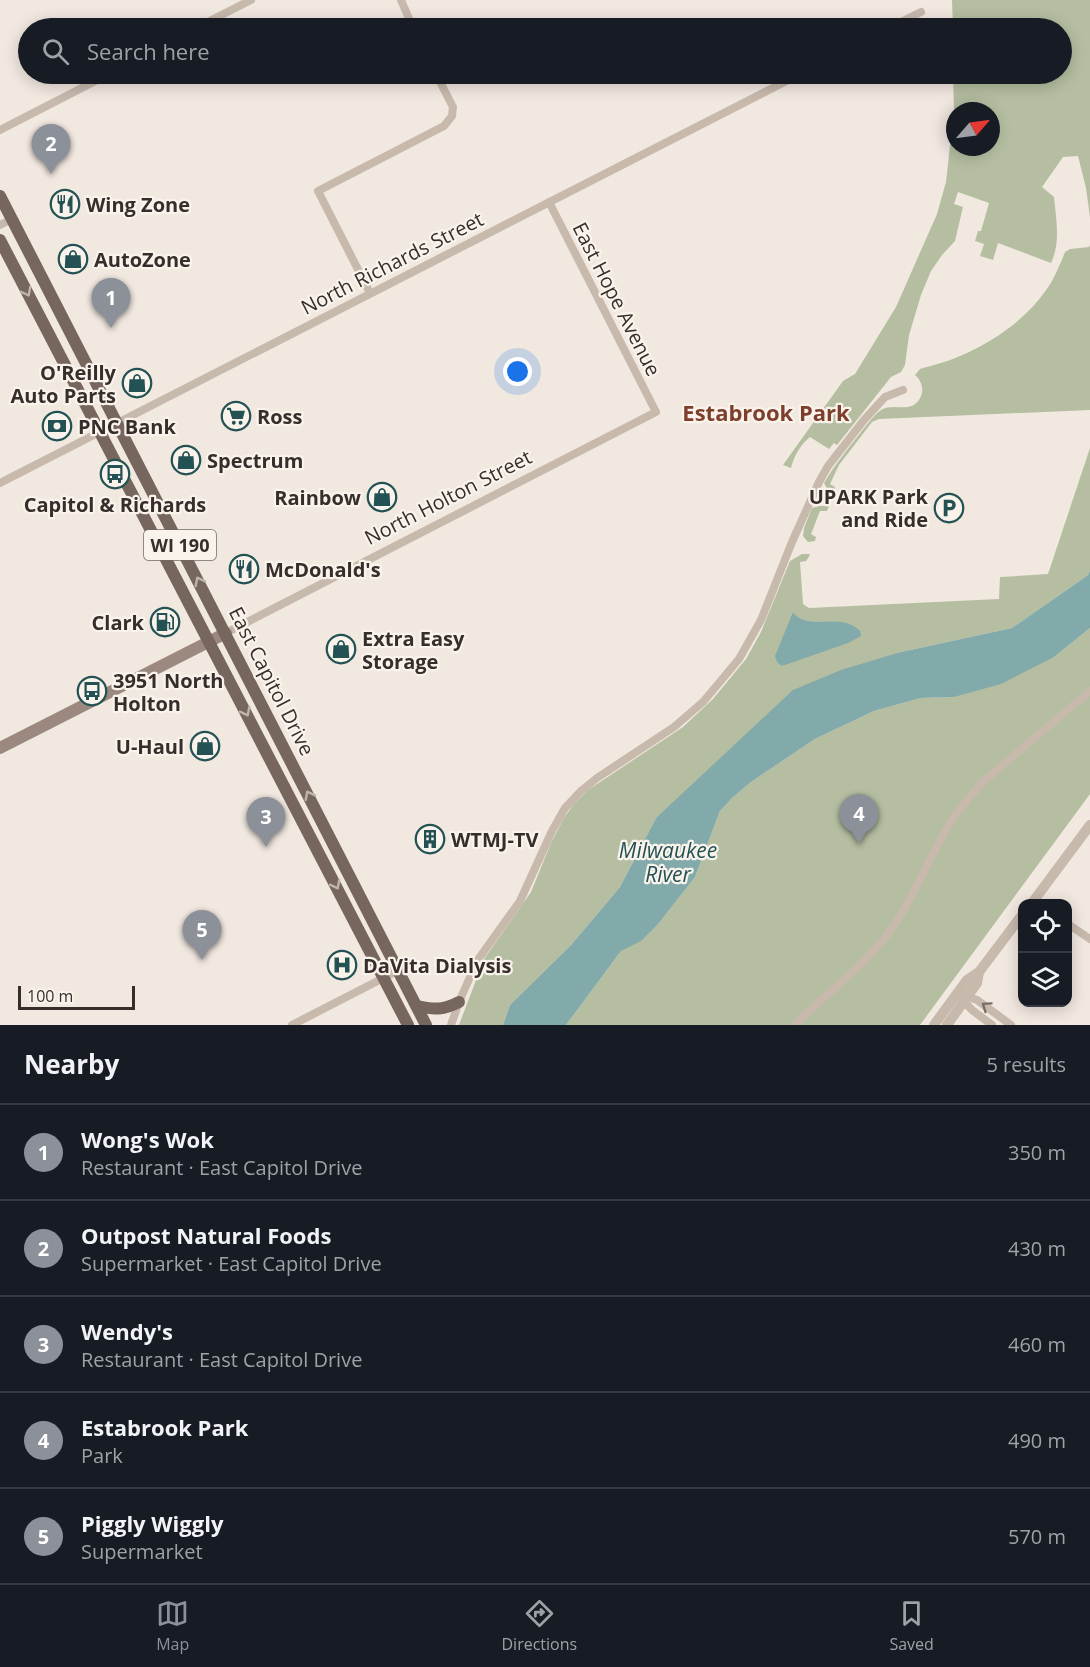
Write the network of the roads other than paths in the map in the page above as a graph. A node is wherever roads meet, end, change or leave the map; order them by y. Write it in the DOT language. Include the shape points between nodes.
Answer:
graph roads {
  1 [pos="251,0"];
  2 [pos="401,0"];
  3 [pos="921,12"];
  4 [pos="216,18"];
  5 [pos="409,18"];
  6 [pos="909,18"];
  7 [pos="90,84"];
  8 [pos="441,84"];
  9 [pos="780,84"];
  10 [pos="0,130"];
  11 [pos="0,196"];
  12 [pos="549,202"];
  13 [pos="12,219"];
  14 [pos="0,225"];
  15 [pos="0,240"];
  16 [pos="370,293"];
  17 [pos="903,390"];
  18 [pos="656,412"];
  19 [pos="117,423"];
  20 [pos="100,432"];
  21 [pos="0,483"];
  22 [pos="226,633"];
  23 [pos="209,642"];
  24 [pos="1090,692"];
  25 [pos="0,748"];
  26 [pos="1090,825"];
  27 [pos="1037,899"];
  28 [pos="1018,921"];
  29 [pos="1072,927"];
  30 [pos="1090,939"];
  31 [pos="399,970"];
  32 [pos="384,978"];
  33 [pos="963,997"];
  34 [pos="459,1002"];
  35 [pos="417,1006"];
  36 [pos="292,1025"];
  37 [pos="408,1025"];
  38 [pos="426,1025"];
  39 [pos="451,1025"];
  40 [pos="795,1025"];
  41 [pos="934,1025"];
  42 [pos="947,1025"];
  43 [pos="992,1025"];
  44 [pos="1011,1025"];
  1 -- 4 [label="street"];
  2 -- 5 [label="street"];
  3 -- 6 [label="street"];
  7 -- 10 [label="street"];
  8 -- 16 [label="street" via="453,107 452,117 444,126 318,191"];
  9 -- 12 [label="street, North Richards Street"];
  11 -- 13 [label="main road, East Capitol Drive / WI 190"];
  12 -- 16 [label="street, North Richards Street"];
  12 -- 18 [label="street, East Hope Avenue"];
  13 -- 14 [label="street"];
  13 -- 19 [label="main road, East Capitol Drive / WI 190"];
  15 -- 20 [label="main road, East Capitol Drive / WI 190, one-way"];
  16 -- 19 [label="street, North Richards Street"];
  17 -- 34 [label="street" via="885,397 828,466 761,620 739,659 703,702 674,727 597,778 565,808 526,890 477,961"];
  18 -- 22 [label="street, North Holton Street"];
  19 -- 20 [label="street, North Richards Street"];
  22 -- 19 [label="main road, East Capitol Drive / WI 190, one-way"];
  20 -- 21 [label="street, North Richards Street"];
  20 -- 23 [label="main road, East Capitol Drive / WI 190"];
  22 -- 23 [label="main road, North Holton Street"];
  31 -- 22 [label="main road, East Capitol Drive / WI 190, one-way"];
  23 -- 25 [label="main road, North Holton Street"];
  23 -- 32 [label="main road, East Capitol Drive / WI 190, one-way"];
  24 -- 40 [label="street" via="972,794 948,827 911,898 881,943"];
  26 -- 27 [label="street"];
  28 -- 33 [label="street" via="979,972 970,977"];
  29 -- 30 [label="street"];
  31 -- 32 [label="street"];
  31 -- 35 [label="main road, East Capitol Drive / WI 190"];
  32 -- 36 [label="street"];
  32 -- 37 [label="main road, East Capitol Drive / WI 190"];
  33 -- 41 [label="street"];
  33 -- 42 [label="street"];
  33 -- 43 [label="street" via="972,1010"];
  44 -- 33 [label="street, one-way" via="977,1000"];
  34 -- 35 [label="main road" via="442,1010"];
  34 -- 39 [label="street"];
  35 -- 38 [label="main road, East Capitol Drive / WI 190"];
}
